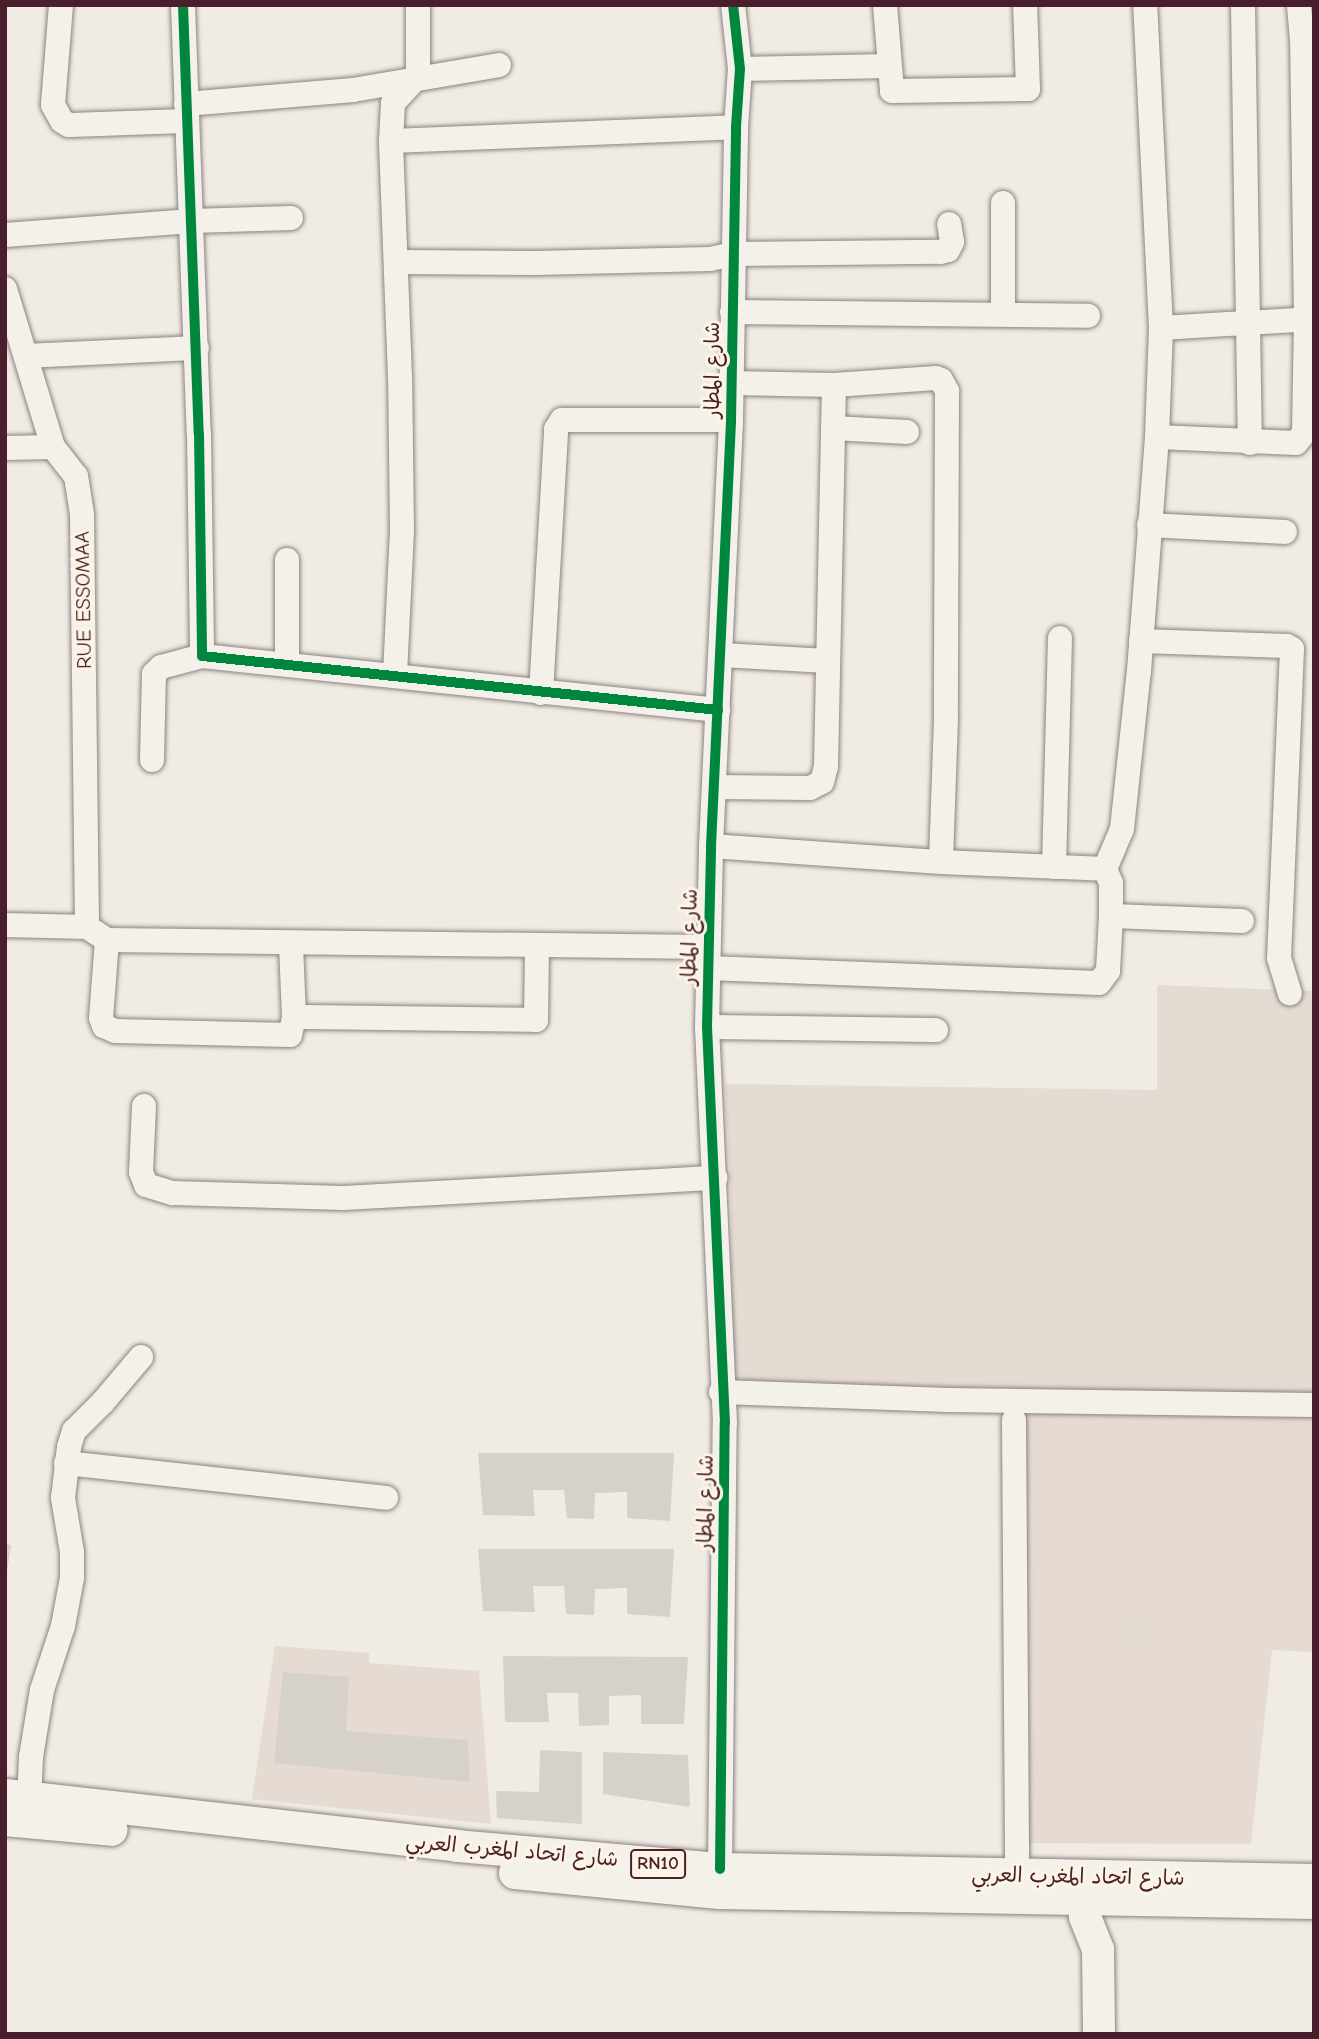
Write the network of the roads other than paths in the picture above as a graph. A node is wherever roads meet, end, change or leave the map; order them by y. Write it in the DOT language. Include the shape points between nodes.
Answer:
graph roads {
  1 [pos="61,5"];
  2 [pos="183,5"];
  3 [pos="418,5"];
  4 [pos="733,5"];
  5 [pos="885,5"];
  6 [pos="1025,5"];
  7 [pos="1145,5"];
  8 [pos="1243,5"];
  9 [pos="1299,5"];
  10 [pos="1308,40"];
  11 [pos="499,65"];
  12 [pos="889,66"];
  13 [pos="740,69"];
  14 [pos="418,76"];
  15 [pos="186,112"];
  16 [pos="736,127"];
  17 [pos="1309,138"];
  18 [pos="391,141"];
  19 [pos="1003,203"];
  20 [pos="290,218"];
  21 [pos="191,221"];
  22 [pos="949,224"];
  23 [pos="5,236"];
  24 [pos="733,254"];
  25 [pos="397,262"];
  26 [pos="5,289"];
  27 [pos="732,312"];
  28 [pos="1003,314"];
  29 [pos="1088,316"];
  30 [pos="1310,319"];
  31 [pos="1247,323"];
  32 [pos="1161,328"];
  33 [pos="197,348"];
  34 [pos="26,356"];
  35 [pos="731,383"];
  36 [pos="834,385"];
  37 [pos="731,420"];
  38 [pos="834,428"];
  39 [pos="907,432"];
  40 [pos="1157,438"];
  41 [pos="1250,443"];
  42 [pos="53,447"];
  43 [pos="5,448"];
  44 [pos="1149,525"];
  45 [pos="1285,533"];
  46 [pos="287,559"];
  47 [pos="1060,638"];
  48 [pos="1141,641"];
  49 [pos="722,655"];
  50 [pos="202,656"];
  51 [pos="827,661"];
  52 [pos="287,664"];
  53 [pos="396,674"];
  54 [pos="541,693"];
  55 [pos="718,710"];
  56 [pos="152,760"];
  57 [pos="715,788"];
  58 [pos="710,846"];
  59 [pos="941,862"];
  60 [pos="1054,867"];
  61 [pos="1105,869"];
  62 [pos="1111,916"];
  63 [pos="1241,921"];
  64 [pos="5,925"];
  65 [pos="97,934"];
  66 [pos="291,944"];
  67 [pos="537,948"];
  68 [pos="708,958"];
  69 [pos="1290,993"];
  70 [pos="294,1017"];
  71 [pos="707,1027"];
  72 [pos="936,1030"];
  73 [pos="144,1106"];
  74 [pos="715,1178"];
  75 [pos="141,1357"];
  76 [pos="721,1392"];
  77 [pos="1314,1405"];
  78 [pos="1014,1420"];
  79 [pos="66,1463"];
  80 [pos="386,1498"];
  81 [pos="17,1798"];
  82 [pos="5,1820"];
  83 [pos="720,1869"];
  84 [pos="1017,1877"];
  85 [pos="1314,1880"];
  86 [pos="1080,1887"];
  87 [pos="1120,1888"];
  88 [pos="1314,1903"];
  89 [pos="1098,1950"];
  90 [pos="1099,2034"];
  1 -- 15 [label="street" via="53,105 62,121 69,125"];
  2 -- 15 [label="street"];
  3 -- 14 [label="street"];
  4 -- 13 [label="street, شارع المطار"];
  5 -- 12 [label="street"];
  6 -- 12 [label="street" via="1028,89 892,91"];
  7 -- 32 [label="street"];
  8 -- 31 [label="street"];
  9 -- 10 [label="street"];
  10 -- 17 [label="street"];
  11 -- 14 [label="street"];
  12 -- 13 [label="street"];
  13 -- 16 [label="street, شارع المطار"];
  14 -- 15 [label="street" via="353,90"];
  14 -- 18 [label="street" via="393,103"];
  15 -- 21 [label="street"];
  16 -- 18 [label="street"];
  16 -- 24 [label="street, شارع المطار"];
  17 -- 30 [label="street"];
  18 -- 25 [label="street"];
  19 -- 28 [label="street"];
  20 -- 21 [label="street"];
  21 -- 23 [label="street"];
  21 -- 33 [label="street"];
  22 -- 24 [label="street" via="952,242 948,250 940,252"];
  24 -- 25 [label="street" via="710,259"];
  24 -- 27 [label="street, شارع المطار"];
  25 -- 53 [label="street" via="402,531"];
  26 -- 34 [label="street, RUE ESSOMAA"];
  27 -- 28 [label="street"];
  27 -- 35 [label="street, شارع المطار"];
  28 -- 29 [label="street"];
  30 -- 31 [label="street"];
  30 -- 41 [label="street" via="1304,433 1296,443"];
  31 -- 32 [label="street"];
  31 -- 41 [label="street"];
  32 -- 40 [label="street"];
  33 -- 34 [label="street"];
  33 -- 50 [label="street"];
  34 -- 42 [label="street, RUE ESSOMAA"];
  35 -- 36 [label="street"];
  35 -- 37 [label="street, شارع المطار"];
  36 -- 38 [label="street"];
  36 -- 59 [label="street" via="936,378 947,391"];
  37 -- 49 [label="street, شارع المطار"];
  37 -- 54 [label="street" via="562,420 556,429"];
  38 -- 39 [label="street"];
  38 -- 51 [label="street"];
  40 -- 41 [label="street"];
  40 -- 44 [label="street"];
  42 -- 43 [label="street"];
  42 -- 65 [label="street, RUE ESSOMAA" via="76,476 82,515"];
  44 -- 45 [label="street"];
  44 -- 48 [label="street"];
  46 -- 52 [label="street"];
  47 -- 60 [label="street"];
  48 -- 61 [label="street" via="1122,829"];
  48 -- 69 [label="street" via="1292,649 1279,958"];
  49 -- 51 [label="street"];
  49 -- 55 [label="street, شارع المطار"];
  50 -- 52 [label="street"];
  50 -- 56 [label="street" via="161,667 154,674"];
  51 -- 57 [label="street" via="822,782 803,789"];
  52 -- 53 [label="street"];
  53 -- 54 [label="street"];
  54 -- 55 [label="street"];
  55 -- 57 [label="street, شارع المطار"];
  57 -- 58 [label="street, شارع المطار"];
  58 -- 59 [label="street"];
  58 -- 68 [label="street, شارع المطار"];
  59 -- 60 [label="street"];
  60 -- 61 [label="street"];
  61 -- 62 [label="street" via="1111,883"];
  62 -- 63 [label="street"];
  62 -- 68 [label="street" via="1108,971 1099,983"];
  64 -- 65 [label="street"];
  65 -- 66 [label="street"];
  65 -- 70 [label="street, RUE ESSOMAA" via="100,1018 115,1031 290,1035"];
  66 -- 67 [label="street"];
  66 -- 70 [label="street"];
  67 -- 68 [label="street"];
  67 -- 70 [label="street" via="536,1020"];
  68 -- 71 [label="street, شارع المطار"];
  71 -- 72 [label="street"];
  71 -- 74 [label="street, شارع المطار"];
  73 -- 74 [label="street" via="141,1172 146,1185 173,1193 343,1198"];
  74 -- 76 [label="street, شارع المطار"];
  75 -- 79 [label="street" via="74,1430"];
  76 -- 77 [label="street"];
  76 -- 83 [label="street, شارع المطار"];
  78 -- 84 [label="street"];
  79 -- 80 [label="street"];
  79 -- 81 [label="street" via="63,1498 72,1578 31,1757"];
  81 -- 83 [label="main road, شارع اتحاد المغرب العربي / RN10" via="457,1846"];
  82 -- 86 [label="main road, شارع اتحاد المغرب العربي / RN10" via="719,1893"];
  83 -- 84 [label="main road, شارع اتحاد المغرب العربي / RN10"];
  84 -- 86 [label="main road, شارع اتحاد المغرب العربي / RN10"];
  85 -- 87 [label="main road, شارع اتحاد المغرب العربي / RN10"];
  86 -- 87 [label="main road, شارع اتحاد المغرب العربي / RN10"];
  86 -- 89 [label="main road"];
  87 -- 88 [label="main road, شارع اتحاد المغرب العربي / RN10"];
  87 -- 89 [label="main road"];
  89 -- 90 [label="main road"];
}
